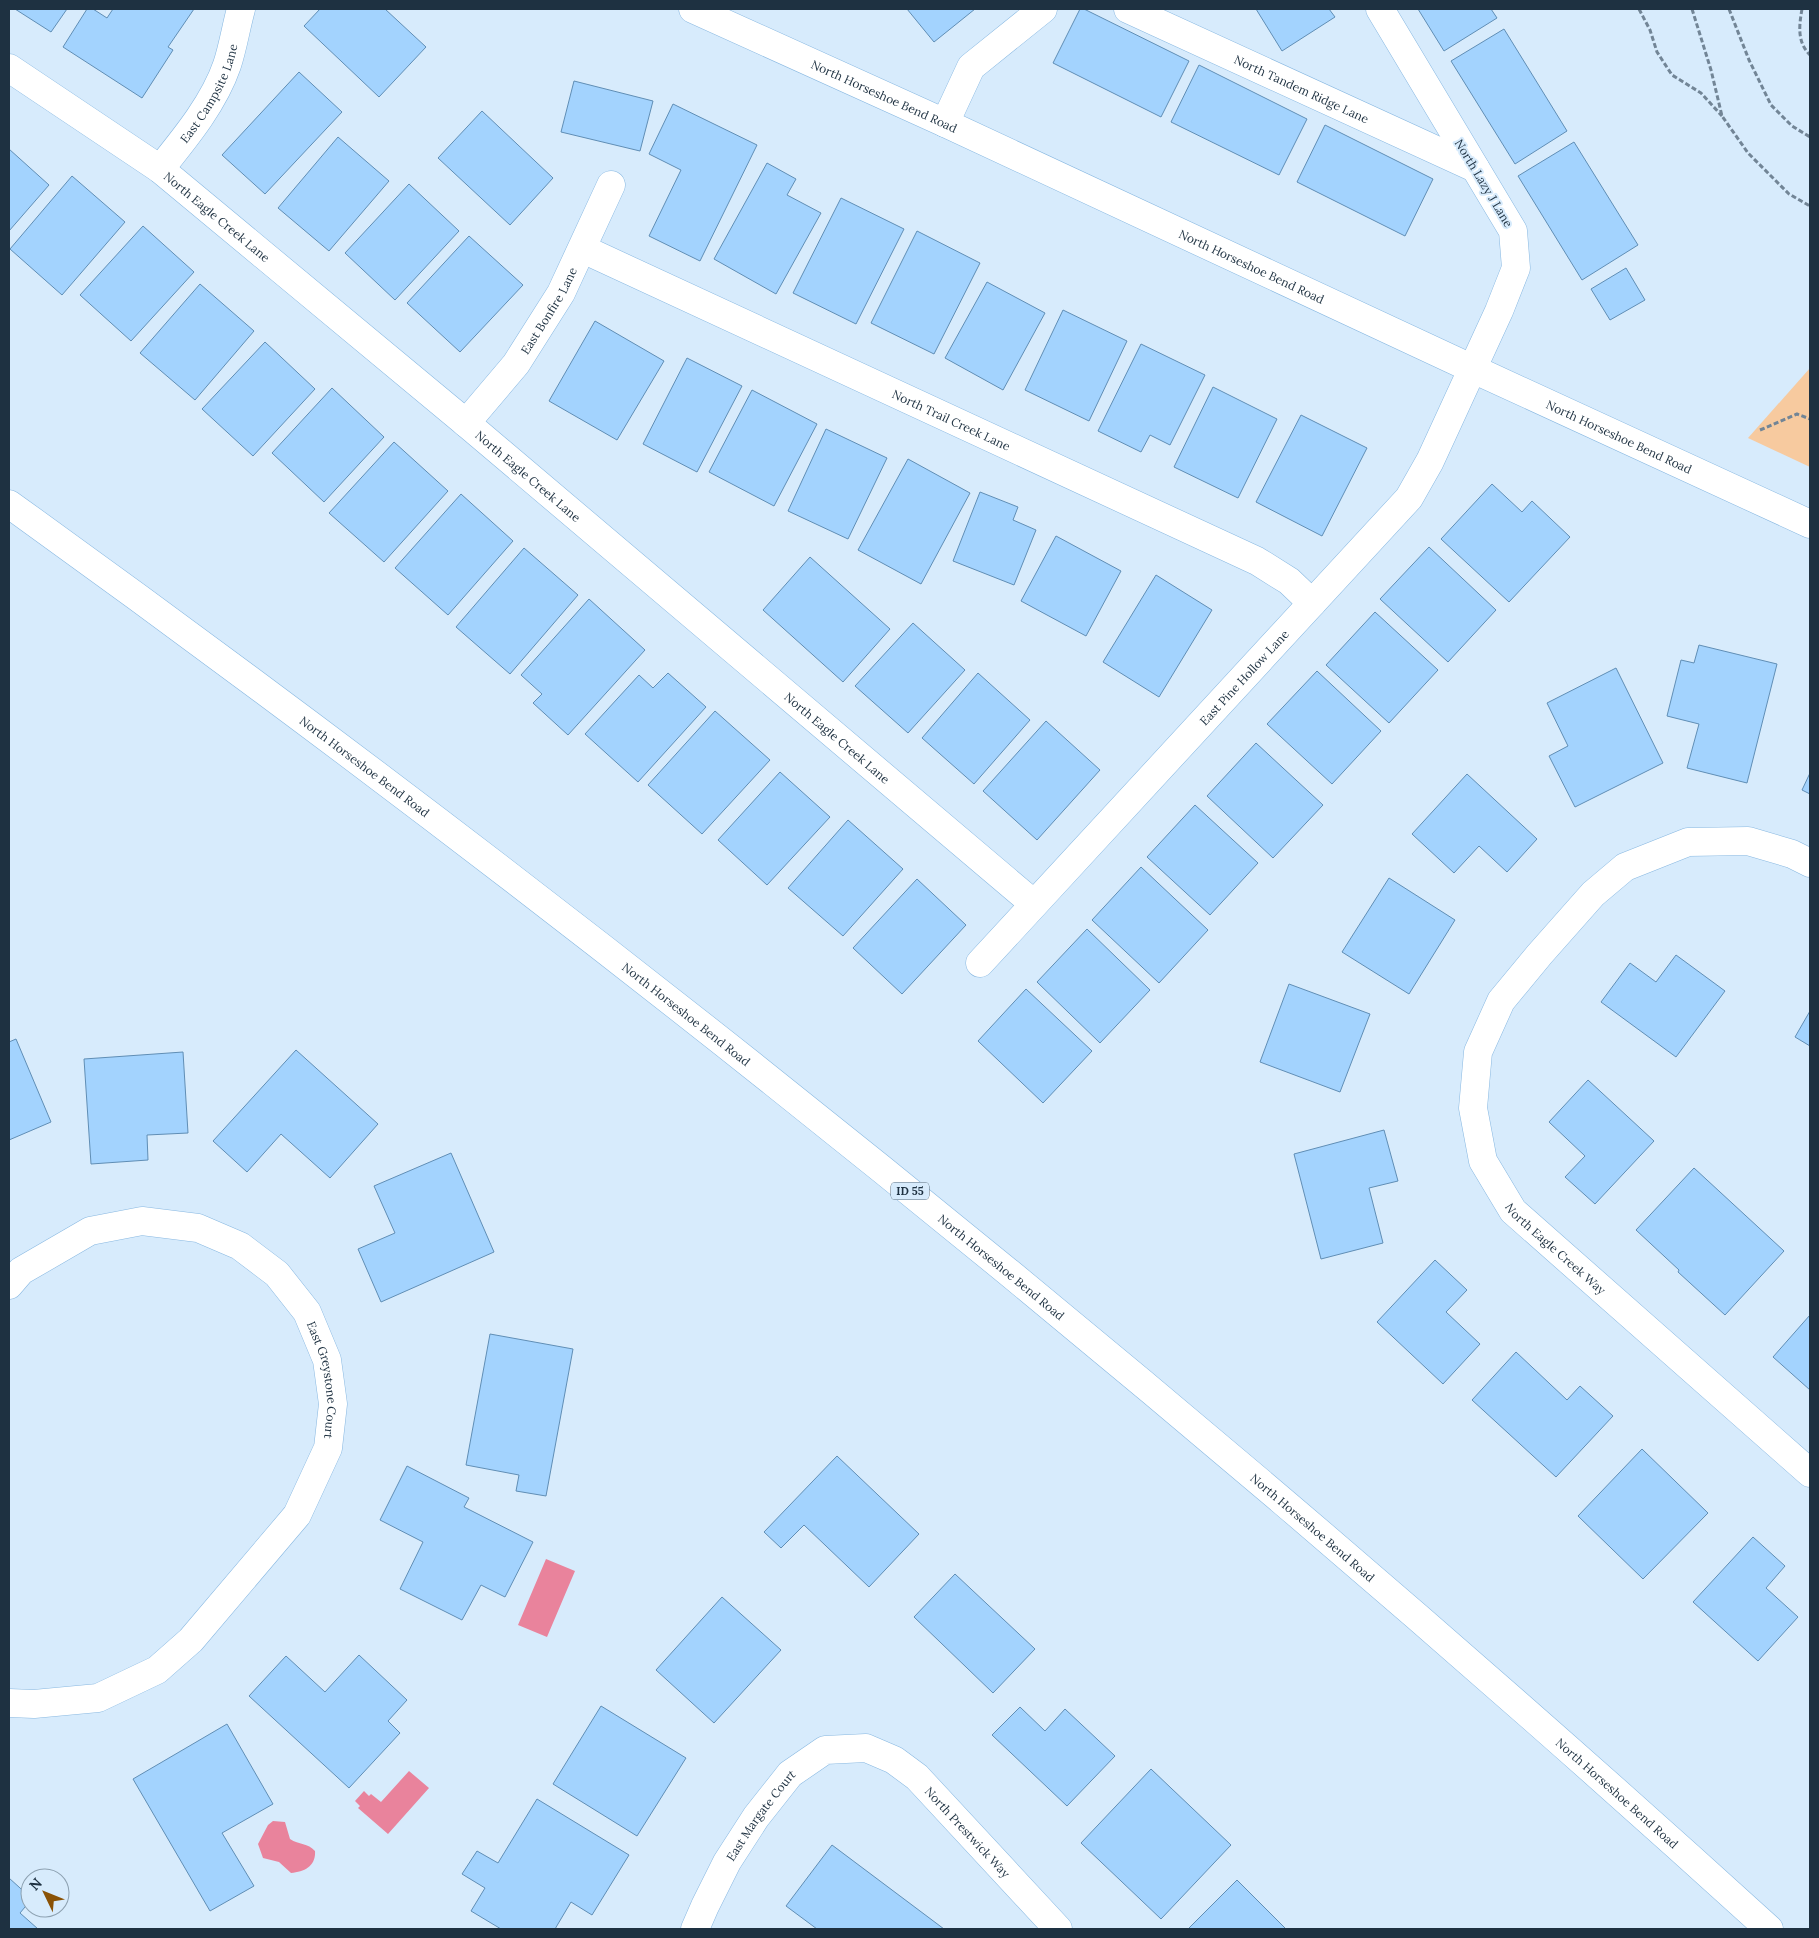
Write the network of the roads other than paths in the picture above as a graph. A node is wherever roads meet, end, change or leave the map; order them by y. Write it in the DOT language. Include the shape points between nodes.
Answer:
graph roads {
  1 [pos="241,9"];
  2 [pos="693,9"];
  3 [pos="1043,9"];
  4 [pos="1128,9"];
  5 [pos="1380,9"];
  6 [pos="9,68"];
  7 [pos="945,123"];
  8 [pos="1475,168"];
  9 [pos="160,169"];
  10 [pos="611,185"];
  11 [pos="583,248"];
  12 [pos="1473,369"];
  13 [pos="466,423"];
  14 [pos="9,504"];
  15 [pos="1810,524"];
  16 [pos="1312,603"];
  17 [pos="1810,863"];
  18 [pos="1034,904"];
  19 [pos="980,963"];
  20 [pos="9,1285"];
  21 [pos="1810,1473"];
  22 [pos="9,1703"];
  23 [pos="866,1748"];
  24 [pos="695,1929"];
  25 [pos="1058,1929"];
  26 [pos="1769,1929"];
  1 -- 9 [label="main road, East Campsite Lane" via="227,65 216,90"];
  2 -- 7 [label="main road, North Horseshoe Bend Road"];
  3 -- 7 [label="main road" via="971,67"];
  4 -- 8 [label="main road, North Tandem Ridge Lane"];
  5 -- 8 [label="main road, North Lazy J Lane"];
  6 -- 9 [label="main road, North Eagle Creek Lane"];
  7 -- 12 [label="main road, North Horseshoe Bend Road"];
  8 -- 12 [label="main road, North Lazy J Lane" via="1513,231 1516,268"];
  9 -- 13 [label="main road, North Eagle Creek Lane"];
  10 -- 11 [label="main road, East Bonfire Lane"];
  11 -- 13 [label="main road, East Bonfire Lane" via="560,293 516,364"];
  11 -- 16 [label="main road, North Trail Creek Lane" via="1257,561 1289,581"];
  12 -- 15 [label="main road, North Horseshoe Bend Road"];
  12 -- 16 [label="main road, East Pine Hollow Lane" via="1409,498"];
  13 -- 18 [label="main road, North Eagle Creek Lane"];
  14 -- 26 [label="main road, North Horseshoe Bend Road / ID 55" via="333,742 862,1152 1121,1364 1384,1587"];
  16 -- 18 [label="main road, East Pine Hollow Lane"];
  17 -- 21 [label="main road, North Eagle Creek Way" via="1748,841 1688,842 1625,867 1593,894 1501,1001 1478,1052 1472,1108 1483,1161 1513,1211"];
  18 -- 19 [label="main road, East Pine Hollow Lane"];
  20 -- 22 [label="main road, East Greystone Court" via="21,1272 90,1231 142,1222 198,1228 248,1252 276,1274 307,1312 327,1360 333,1404 328,1448 297,1515 191,1640 157,1670 98,1698"];
  23 -- 24 [label="main road, East Margate Court" via="825,1750 790,1774 756,1817 727,1862"];
  23 -- 25 [label="main road, North Prestwick Way" via="894,1760 917,1777"];
}
